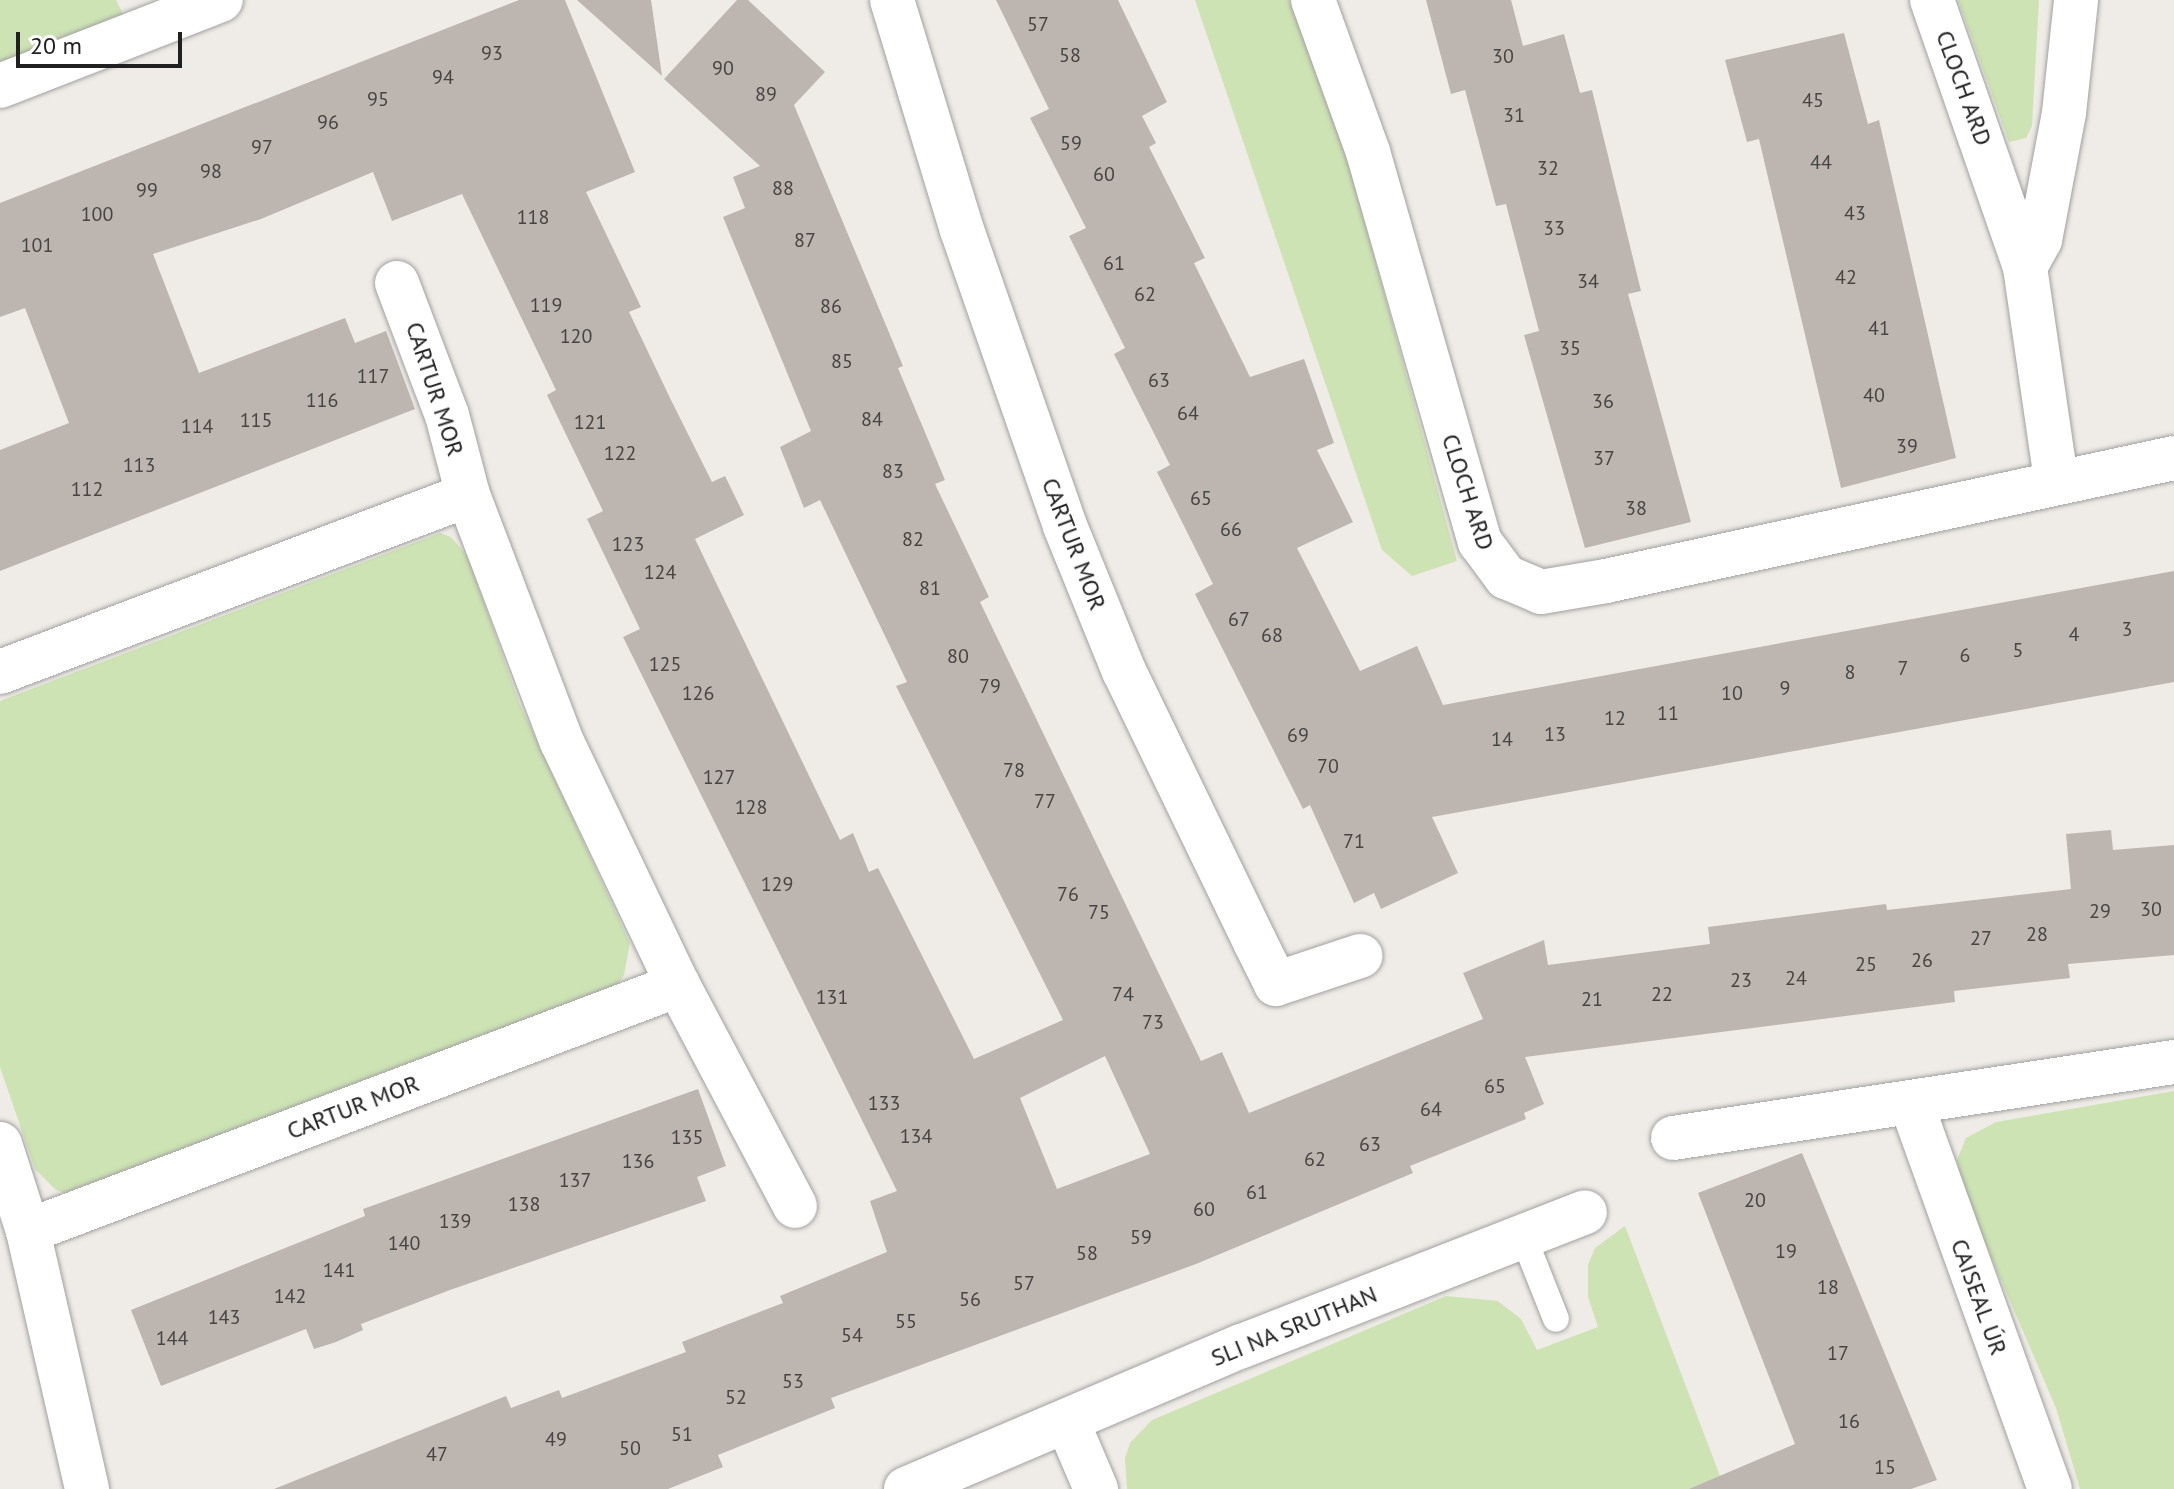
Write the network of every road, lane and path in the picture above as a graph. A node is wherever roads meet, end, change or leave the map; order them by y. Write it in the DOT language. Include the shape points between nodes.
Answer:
graph roads {
  1 [pos="892,0"];
  2 [pos="1313,0"];
  3 [pos="1932,0"];
  4 [pos="2076,0"];
  5 [pos="203,4"];
  6 [pos="0,86"];
  7 [pos="2025,267"];
  8 [pos="397,283"];
  9 [pos="2174,458"];
  10 [pos="2056,480"];
  11 [pos="468,495"];
  12 [pos="0,672"];
  13 [pos="1360,956"];
  14 [pos="678,985"];
  15 [pos="2174,1062"];
  16 [pos="1911,1103"];
  17 [pos="1673,1138"];
  18 [pos="0,1144"];
  19 [pos="795,1206"];
  20 [pos="1585,1212"];
  21 [pos="28,1231"];
  22 [pos="1523,1236"];
  23 [pos="1556,1319"];
  24 [pos="1067,1421"];
  25 [pos="87,1489"];
  26 [pos="906,1489"];
  27 [pos="1096,1489"];
  28 [pos="2050,1489"];
  1 -- 13 [label="street, CARTUR MOR" via="966,245 1065,526 1124,671 1246,924 1276,984"];
  2 -- 10 [label="street, CLOCH ARD" via="1368,152 1480,542 1506,577 1541,592 1606,581"];
  3 -- 7 [label="street, CLOCH ARD"];
  4 -- 7 [label="street" via="2064,113 2040,240"];
  5 -- 6 [label="street"];
  7 -- 10 [label="street, CLOCH ARD"];
  8 -- 11 [label="street, CARTUR MOR" via="447,415"];
  9 -- 10 [label="street, CLOCH ARD"];
  11 -- 12 [label="street"];
  11 -- 14 [label="street, CARTUR MOR" via="562,742"];
  14 -- 19 [label="street, CARTUR MOR"];
  14 -- 21 [label="street, CARTUR MOR"];
  15 -- 16 [label="street"];
  16 -- 17 [label="street"];
  16 -- 28 [label="street, CAISEAL ÚR"];
  18 -- 21 [label="street"];
  20 -- 22 [label="street, SLI NA SRUTHAN"];
  21 -- 25 [label="street"];
  22 -- 23 [label="lane"];
  22 -- 24 [label="street, SLI NA SRUTHAN"];
  24 -- 26 [label="street, SLI NA SRUTHAN"];
  24 -- 27 [label="street"];
}
